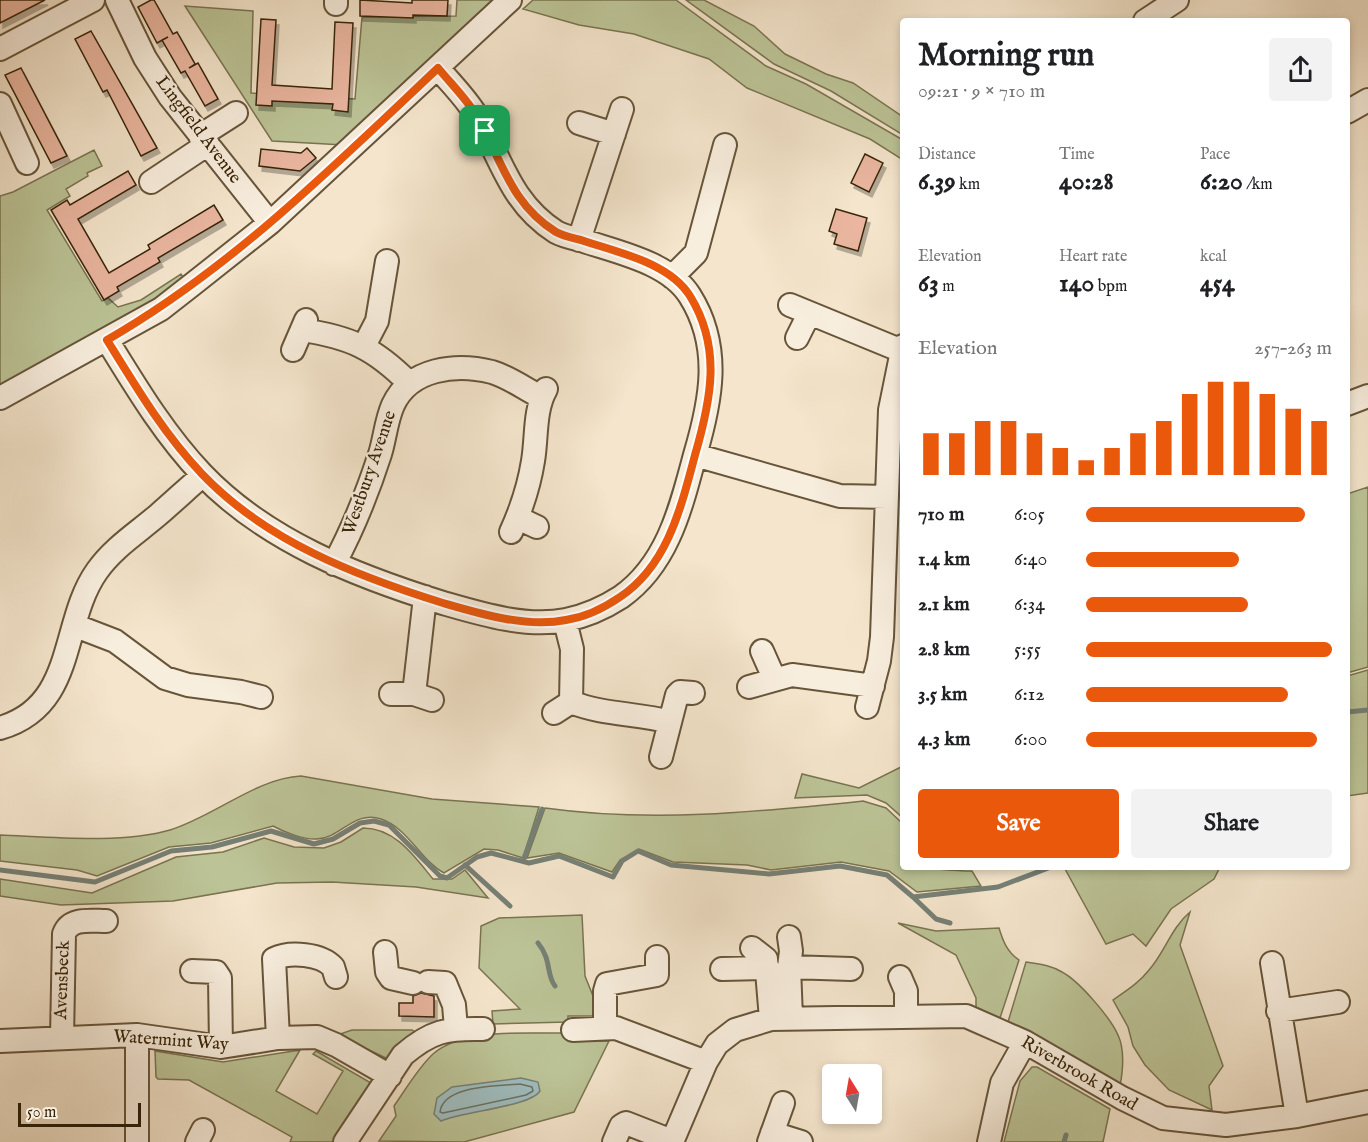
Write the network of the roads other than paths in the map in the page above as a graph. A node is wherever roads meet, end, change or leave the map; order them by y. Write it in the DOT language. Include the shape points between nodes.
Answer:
graph roads {
  1 [pos="93,0"];
  2 [pos="117,0"];
  3 [pos="510,0"];
  4 [pos="1177,0"];
  5 [pos="1150,18"];
  6 [pos="0,49"];
  7 [pos="438,68"];
  8 [pos="1368,100"];
  9 [pos="0,104"];
  10 [pos="622,109"];
  11 [pos="1350,110"];
  12 [pos="237,113"];
  13 [pos="579,123"];
  14 [pos="614,134"];
  15 [pos="204,140"];
  16 [pos="725,146"];
  17 [pos="27,163"];
  18 [pos="152,182"];
  19 [pos="270,223"];
  20 [pos="579,240"];
  21 [pos="387,261"];
  22 [pos="672,277"];
  23 [pos="300,333"];
  24 [pos="797,338"];
  25 [pos="107,340"];
  26 [pos="364,346"];
  27 [pos="900,347"];
  28 [pos="900,359"];
  29 [pos="408,383"];
  30 [pos="1368,396"];
  31 [pos="0,398"];
  32 [pos="1350,403"];
  33 [pos="695,455"];
  34 [pos="203,475"];
  35 [pos="887,497"];
  36 [pos="522,526"];
  37 [pos="334,564"];
  38 [pos="425,597"];
  39 [pos="565,621"];
  40 [pos="76,626"];
  41 [pos="762,651"];
  42 [pos="774,678"];
  43 [pos="749,687"];
  44 [pos="693,693"];
  45 [pos="413,696"];
  46 [pos="264,698"];
  47 [pos="670,722"];
  48 [pos="0,728"];
  49 [pos="658,760"];
  50 [pos="106,921"];
  51 [pos="789,937"];
  52 [pos="752,948"];
  53 [pos="384,952"];
  54 [pos="657,957"];
  55 [pos="1272,963"];
  56 [pos="779,968"];
  57 [pos="722,969"];
  58 [pos="851,969"];
  59 [pos="192,971"];
  60 [pos="336,977"];
  61 [pos="900,977"];
  62 [pos="1338,1002"];
  63 [pos="1278,1011"];
  64 [pos="906,1016"];
  65 [pos="781,1018"];
  66 [pos="605,1027"];
  67 [pos="456,1028"];
  68 [pos="483,1029"];
  69 [pos="573,1030"];
  70 [pos="138,1035"];
  71 [pos="62,1038"];
  72 [pos="274,1039"];
  73 [pos="0,1041"];
  74 [pos="1025,1042"];
  75 [pos="221,1047"];
  76 [pos="706,1062"];
  77 [pos="390,1076"];
  78 [pos="1368,1102"];
  79 [pos="783,1103"];
  80 [pos="1298,1116"];
  81 [pos="770,1137"];
  82 [pos="672,1141"];
  83 [pos="137,1142"];
  84 [pos="345,1142"];
  85 [pos="614,1142"];
  86 [pos="801,1142"];
  87 [pos="989,1142"];
  1 -- 6 [label="street"];
  2 -- 15 [label="street, Lingfield Avenue" via="145,58"];
  3 -- 7 [label="street"];
  4 -- 5 [label="street"];
  7 -- 19 [label="street"];
  7 -- 20 [label="street" via="477,116 521,201 558,233"];
  8 -- 11 [label="street"];
  9 -- 17 [label="street"];
  10 -- 14 [label="street"];
  12 -- 15 [label="street"];
  13 -- 14 [label="street"];
  14 -- 20 [label="street"];
  15 -- 18 [label="street"];
  15 -- 19 [label="street, Lingfield Avenue"];
  16 -- 22 [label="street" via="696,253"];
  19 -- 25 [label="street" via="161,309"];
  20 -- 22 [label="street"];
  21 -- 26 [label="street" via="377,321"];
  22 -- 33 [label="street" via="689,294 708,336 712,357 708,407"];
  23 -- 26 [label="street" via="335,336"];
  24 -- 27 [label="street" via="799,310"];
  25 -- 31 [label="street"];
  25 -- 34 [label="street" via="157,420"];
  26 -- 29 [label="street"];
  28 -- 35 [label="street" via="891,410"];
  29 -- 36 [label="street" via="446,369 472,368 543,393"];
  29 -- 37 [label="street, Westbury Avenue" via="392,407 381,452 347,541"];
  30 -- 32 [label="street"];
  33 -- 35 [label="street" via="840,496"];
  33 -- 39 [label="street" via="674,526 658,559 623,596"];
  34 -- 37 [label="street" via="265,526"];
  34 -- 40 [label="street" via="105,560 86,591"];
  35 -- 42 [label="street" via="884,616 870,696 819,677"];
  37 -- 38 [label="street"];
  38 -- 39 [label="street" via="477,613"];
  38 -- 45 [label="street"];
  39 -- 47 [label="street" via="572,649 563,708"];
  40 -- 46 [label="street" via="116,641 165,678"];
  40 -- 48 [label="street" via="45,700 25,718"];
  41 -- 42 [label="street"];
  42 -- 43 [label="street"];
  44 -- 47 [label="street" via="677,695"];
  47 -- 49 [label="street"];
  50 -- 71 [label="street, Avensbeck" via="78,921 64,934"];
  51 -- 56 [label="street" via="791,951"];
  52 -- 56 [label="street"];
  53 -- 67 [label="street" via="391,978 445,983"];
  54 -- 66 [label="street" via="657,975 608,984"];
  55 -- 63 [label="street"];
  56 -- 57 [label="street"];
  56 -- 58 [label="street"];
  56 -- 65 [label="street"];
  59 -- 75 [label="street" via="216,972 220,978"];
  60 -- 72 [label="street" via="333,967 319,957 274,959"];
  61 -- 64 [label="street" via="906,991"];
  62 -- 63 [label="street"];
  63 -- 80 [label="street"];
  64 -- 65 [label="street, Riverbrook Road"];
  64 -- 74 [label="street, Riverbrook Road" via="966,1016"];
  65 -- 76 [label="street, Riverbrook Road" via="747,1025 724,1036"];
  66 -- 69 [label="street"];
  66 -- 76 [label="street" via="632,1033"];
  67 -- 68 [label="street"];
  67 -- 77 [label="street" via="413,1047"];
  70 -- 71 [label="street, Watermint Way"];
  70 -- 75 [label="street, Watermint Way"];
  70 -- 83 [label="street"];
  71 -- 73 [label="street, Watermint Way"];
  72 -- 75 [label="street, Watermint Way"];
  72 -- 77 [label="street, Watermint Way" via="320,1038"];
  74 -- 80 [label="street, Riverbrook Road" via="1163,1118 1227,1125"];
  74 -- 87 [label="street" via="1002,1083"];
  76 -- 82 [label="street, Riverbrook Road"];
  77 -- 84 [label="street"];
  78 -- 80 [label="street, Riverbrook Road"];
  79 -- 81 [label="street"];
  81 -- 86 [label="street"];
  82 -- 85 [label="street" via="626,1123"];
}
